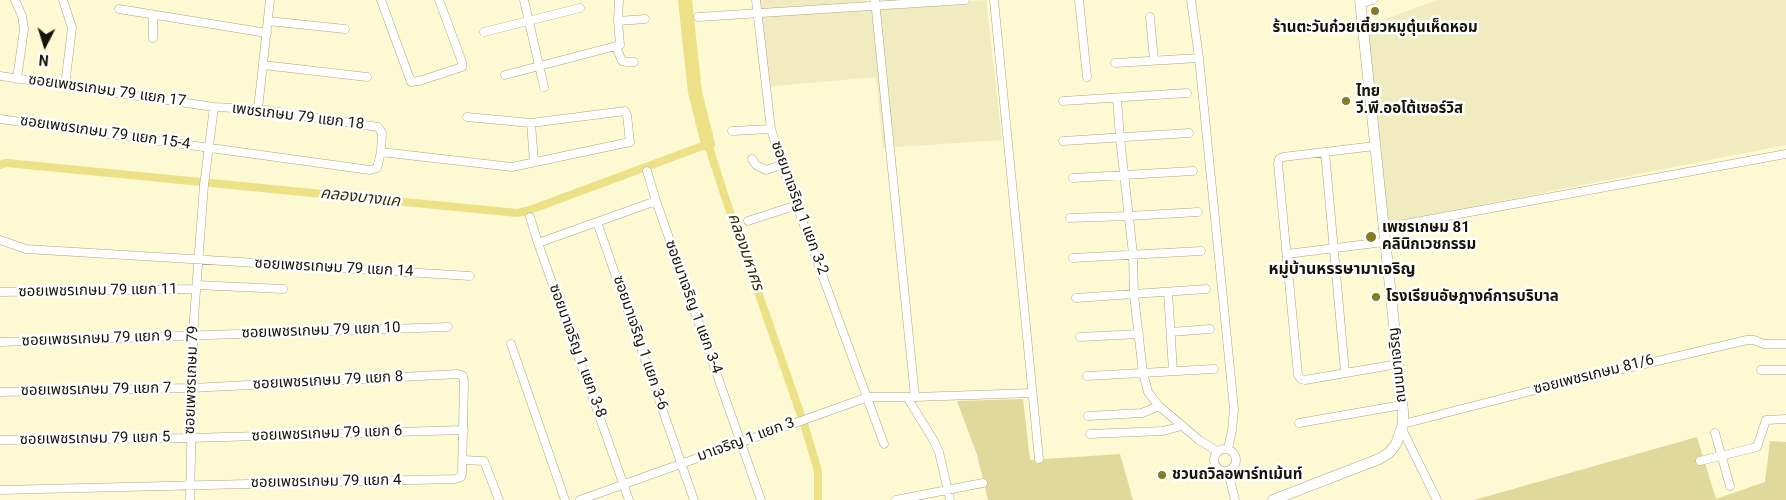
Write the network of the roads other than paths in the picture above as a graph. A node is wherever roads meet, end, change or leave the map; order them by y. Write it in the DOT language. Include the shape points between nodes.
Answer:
graph roads {
  1 [pos="15,0"];
  2 [pos="63,0"];
  3 [pos="270,0"];
  4 [pos="381,0"];
  5 [pos="439,0"];
  6 [pos="524,0"];
  7 [pos="619,0"];
  8 [pos="756,0"];
  9 [pos="964,0"];
  10 [pos="994,0"];
  11 [pos="1079,0"];
  12 [pos="1191,0"];
  13 [pos="1373,0"];
  14 [pos="1360,2"];
  15 [pos="875,3"];
  16 [pos="580,8"];
  17 [pos="120,9"];
  18 [pos="757,13"];
  19 [pos="153,15"];
  20 [pos="698,17"];
  21 [pos="1150,18"];
  22 [pos="645,19"];
  23 [pos="268,21"];
  24 [pos="529,21"];
  25 [pos="618,21"];
  26 [pos="345,29"];
  27 [pos="484,32"];
  28 [pos="267,33"];
  29 [pos="154,38"];
  30 [pos="616,47"];
  31 [pos="1198,58"];
  32 [pos="1154,60"];
  33 [pos="634,62"];
  34 [pos="1115,63"];
  35 [pos="263,65"];
  36 [pos="540,66"];
  37 [pos="506,75"];
  38 [pos="0,76"];
  39 [pos="367,77"];
  40 [pos="1087,77"];
  41 [pos="17,79"];
  42 [pos="65,85"];
  43 [pos="544,87"];
  44 [pos="1187,93"];
  45 [pos="1117,98"];
  46 [pos="1063,101"];
  47 [pos="214,107"];
  48 [pos="258,109"];
  49 [pos="467,117"];
  50 [pos="0,119"];
  51 [pos="531,123"];
  52 [pos="771,129"];
  53 [pos="732,131"];
  54 [pos="1189,133"];
  55 [pos="1120,138"];
  56 [pos="1064,141"];
  57 [pos="1375,146"];
  58 [pos="210,148"];
  59 [pos="381,152"];
  60 [pos="1325,152"];
  61 [pos="1786,154"];
  62 [pos="752,159"];
  63 [pos="534,162"];
  64 [pos="782,165"];
  65 [pos="646,171"];
  66 [pos="1193,171"];
  67 [pos="1124,176"];
  68 [pos="1073,178"];
  69 [pos="656,201"];
  70 [pos="798,205"];
  71 [pos="1198,212"];
  72 [pos="1128,216"];
  73 [pos="530,217"];
  74 [pos="1070,218"];
  75 [pos="748,221"];
  76 [pos="597,222"];
  77 [pos="1383,228"];
  78 [pos="0,240"];
  79 [pos="1384,242"];
  80 [pos="538,243"];
  81 [pos="1334,248"];
  82 [pos="1201,250"];
  83 [pos="1133,254"];
  84 [pos="1287,254"];
  85 [pos="1073,258"];
  86 [pos="199,260"];
  87 [pos="470,276"];
  88 [pos="196,287"];
  89 [pos="283,289"];
  90 [pos="1206,289"];
  91 [pos="0,292"];
  92 [pos="1168,292"];
  93 [pos="1134,294"];
  94 [pos="1076,298"];
  95 [pos="448,327"];
  96 [pos="1210,329"];
  97 [pos="1171,332"];
  98 [pos="1139,334"];
  99 [pos="194,336"];
  100 [pos="1080,337"];
  101 [pos="0,342"];
  102 [pos="511,344"];
  103 [pos="1786,344"];
  104 [pos="1398,364"];
  105 [pos="1214,369"];
  106 [pos="1762,370"];
  107 [pos="1786,370"];
  108 [pos="1173,371"];
  109 [pos="1345,372"];
  110 [pos="1143,373"];
  111 [pos="1087,376"];
  112 [pos="192,388"];
  113 [pos="0,392"];
  114 [pos="1032,393"];
  115 [pos="868,397"];
  116 [pos="911,397"];
  117 [pos="1402,405"];
  118 [pos="1159,406"];
  119 [pos="1088,416"];
  120 [pos="1786,419"];
  121 [pos="1299,423"];
  122 [pos="1182,426"];
  123 [pos="1402,426"];
  124 [pos="464,430"];
  125 [pos="1715,433"];
  126 [pos="1090,434"];
  127 [pos="190,438"];
  128 [pos="0,440"];
  129 [pos="742,443"];
  130 [pos="884,444"];
  131 [pos="1228,449"];
  132 [pos="1217,452"];
  133 [pos="1721,456"];
  134 [pos="1039,459"];
  135 [pos="463,460"];
  136 [pos="1700,460"];
  137 [pos="682,463"];
  138 [pos="1228,471"];
  139 [pos="983,483"];
  140 [pos="625,484"];
  141 [pos="190,485"];
  142 [pos="1730,486"];
  143 [pos="0,490"];
  144 [pos="948,490"];
  145 [pos="190,500"];
  146 [pos="499,500"];
  147 [pos="566,500"];
  148 [pos="580,500"];
  149 [pos="629,500"];
  150 [pos="694,500"];
  151 [pos="762,500"];
  152 [pos="896,500"];
  153 [pos="950,500"];
  154 [pos="1235,500"];
  155 [pos="1273,500"];
  156 [pos="1437,500"];
  1 -- 41 [label="street" via="24,29"];
  2 -- 42 [label="street" via="72,28"];
  3 -- 23 [label="street"];
  4 -- 5 [label="street" via="411,82 462,67"];
  6 -- 24 [label="street"];
  7 -- 25 [label="street"];
  8 -- 18 [label="street, ซอยมาเจริญ 1 แยก 3-2"];
  9 -- 15 [label="street"];
  10 -- 114 [label="street"];
  11 -- 40 [label="street"];
  12 -- 31 [label="street"];
  13 -- 14 [label="street"];
  14 -- 57 [label="main road, ถนนมาเจริญ"];
  15 -- 18 [label="street"];
  15 -- 116 [label="street"];
  16 -- 24 [label="street"];
  17 -- 19 [label="street"];
  18 -- 20 [label="street"];
  18 -- 52 [label="street, ซอยมาเจริญ 1 แยก 3-2"];
  19 -- 28 [label="street"];
  19 -- 29 [label="street"];
  21 -- 32 [label="street"];
  22 -- 25 [label="street"];
  23 -- 26 [label="street"];
  23 -- 28 [label="street"];
  24 -- 27 [label="street"];
  24 -- 36 [label="street"];
  25 -- 30 [label="street" via="620,45"];
  28 -- 35 [label="street"];
  30 -- 33 [label="street" via="622,61"];
  30 -- 36 [label="street"];
  31 -- 32 [label="street"];
  31 -- 131 [label="street" via="1234,409"];
  32 -- 34 [label="street"];
  35 -- 39 [label="street"];
  35 -- 48 [label="street"];
  36 -- 37 [label="street"];
  36 -- 43 [label="street"];
  38 -- 41 [label="street, ซอยเพชรเกษม 79 แยก 17"];
  41 -- 42 [label="street, ซอยเพชรเกษม 79 แยก 17"];
  42 -- 47 [label="street, ซอยเพชรเกษม 79 แยก 17"];
  44 -- 45 [label="street"];
  45 -- 46 [label="street"];
  45 -- 55 [label="street"];
  47 -- 48 [label="street, เพชรเกษม 79 แยก 18"];
  47 -- 58 [label="street"];
  48 -- 59 [label="street, เพชรเกษม 79 แยก 18" via="378,127 381,130"];
  49 -- 51 [label="street"];
  50 -- 58 [label="street, ซอยเพชรเกษม 79 แยก 15-4"];
  51 -- 63 [label="street"];
  51 -- 63 [label="street" via="625,111 630,136 630,142 625,144"];
  52 -- 53 [label="street"];
  52 -- 64 [label="street, ซอยมาเจริญ 1 แยก 3-2"];
  54 -- 55 [label="street"];
  55 -- 56 [label="street"];
  55 -- 67 [label="street"];
  57 -- 60 [label="street"];
  57 -- 77 [label="main road, ถนนมาเจริญ"];
  58 -- 59 [label="street, ซอยเพชรเกษม 79 แยก 15-4" via="370,170 377,168"];
  58 -- 86 [label="street, ซอยเพชรเกษม 79"];
  59 -- 63 [label="street" via="512,167"];
  60 -- 81 [label="street"];
  60 -- 84 [label="street" via="1279,159"];
  61 -- 77 [label="street"];
  62 -- 64 [label="street" via="762,169"];
  64 -- 70 [label="street, ซอยมาเจริญ 1 แยก 3-2"];
  65 -- 69 [label="street, ซอยมาเจริญ 1 แยก 3-4"];
  66 -- 67 [label="street"];
  67 -- 68 [label="street"];
  67 -- 72 [label="street"];
  69 -- 76 [label="street"];
  69 -- 129 [label="street, ซอยมาเจริญ 1 แยก 3-4"];
  70 -- 75 [label="street"];
  70 -- 115 [label="street, ซอยมาเจริญ 1 แยก 3-2"];
  71 -- 72 [label="street"];
  72 -- 74 [label="street"];
  72 -- 83 [label="street"];
  73 -- 80 [label="street, ซอยมาเจริญ 1 แยก 3-8"];
  76 -- 80 [label="street"];
  76 -- 137 [label="street, ซอยมาเจริญ 1 แยก 3-6"];
  77 -- 79 [label="main road, ถนนมาเจริญ"];
  78 -- 86 [label="street, ซอยเพชรเกษม 79 แยก 14" via="26,249"];
  79 -- 81 [label="street"];
  79 -- 104 [label="main road, ถนนมาเจริญ"];
  80 -- 140 [label="street, ซอยมาเจริญ 1 แยก 3-8"];
  81 -- 84 [label="street"];
  81 -- 109 [label="street"];
  82 -- 83 [label="street"];
  83 -- 85 [label="street"];
  83 -- 93 [label="street"];
  84 -- 109 [label="street" via="1298,375 1305,380"];
  86 -- 87 [label="street, ซอยเพชรเกษม 79 แยก 14"];
  86 -- 88 [label="street, ซอยเพชรเกษม 79"];
  88 -- 89 [label="street, ซอยเพชรเกษม 79 แยก 11"];
  88 -- 91 [label="street, ซอยเพชรเกษม 79 แยก 11"];
  88 -- 99 [label="street, ซอยเพชรเกษม 79"];
  90 -- 92 [label="street"];
  92 -- 93 [label="street"];
  92 -- 97 [label="street"];
  93 -- 94 [label="street"];
  93 -- 98 [label="street"];
  95 -- 99 [label="street, ซอยเพชรเกษม 79 แยก 10"];
  96 -- 97 [label="street"];
  97 -- 108 [label="street"];
  98 -- 100 [label="street"];
  98 -- 110 [label="street"];
  99 -- 101 [label="street, ซอยเพชรเกษม 79 แยก 9"];
  99 -- 112 [label="street, ซอยเพชรเกษม 79"];
  102 -- 147 [label="street"];
  103 -- 123 [label="street, ซอยเพชรเกษม 81/6" via="1747,340 1565,382"];
  104 -- 109 [label="street"];
  104 -- 117 [label="main road, ถนนมาเจริญ"];
  105 -- 108 [label="street"];
  106 -- 107 [label="street"];
  108 -- 110 [label="street"];
  110 -- 111 [label="street"];
  110 -- 118 [label="street" via="1148,392"];
  112 -- 113 [label="street, ซอยเพชรเกษม 79 แยก 7"];
  112 -- 124 [label="street, ซอยเพชรเกษม 79 แยก 8" via="458,374 464,381"];
  112 -- 127 [label="street, ซอยเพชรเกษม 79"];
  114 -- 116 [label="street, มาเจริญ 1 แยก 3"];
  114 -- 134 [label="street"];
  115 -- 116 [label="street, มาเจริญ 1 แยก 3"];
  115 -- 129 [label="street, มาเจริญ 1 แยก 3"];
  115 -- 130 [label="street, ซอยมาเจริญ 1 แยก 3-2"];
  116 -- 144 [label="street" via="939,452"];
  117 -- 121 [label="street"];
  117 -- 123 [label="main road, ถนนมาเจริญ"];
  118 -- 119 [label="street" via="1142,413"];
  118 -- 122 [label="street"];
  120 -- 133 [label="street" via="1766,420 1757,447"];
  122 -- 126 [label="street" via="1163,431"];
  122 -- 132 [label="street"];
  123 -- 155 [label="main road" via="1396,444 1379,459"];
  123 -- 156 [label="street"];
  124 -- 127 [label="street, ซอยเพชรเกษม 79 แยก 6"];
  124 -- 135 [label="street"];
  125 -- 133 [label="street"];
  127 -- 128 [label="street, ซอยเพชรเกษม 79 แยก 5"];
  127 -- 141 [label="street, ซอยเพชรเกษม 79"];
  129 -- 137 [label="street, มาเจริญ 1 แยก 3"];
  129 -- 151 [label="street, ซอยมาเจริญ 1 แยก 3-4"];
  131 -- 132 [label="street"];
  131 -- 138 [label="street" via="1236,460"];
  132 -- 138 [label="street" via="1215,465"];
  133 -- 136 [label="street"];
  133 -- 142 [label="street"];
  135 -- 141 [label="street, ซอยเพชรเกษม 79 แยก 4" via="461,477 455,479"];
  135 -- 146 [label="street" via="484,461"];
  137 -- 140 [label="street, มาเจริญ 1 แยก 3"];
  137 -- 150 [label="street, ซอยมาเจริญ 1 แยก 3-6"];
  138 -- 154 [label="street"];
  139 -- 144 [label="street"];
  140 -- 148 [label="street, มาเจริญ 1 แยก 3"];
  140 -- 149 [label="street, ซอยมาเจริญ 1 แยก 3-8"];
  141 -- 143 [label="street, ซอยเพชรเกษม 79 แยก 4"];
  141 -- 145 [label="street, ซอยเพชรเกษม 79"];
  144 -- 152 [label="street"];
  144 -- 153 [label="street"];
}
